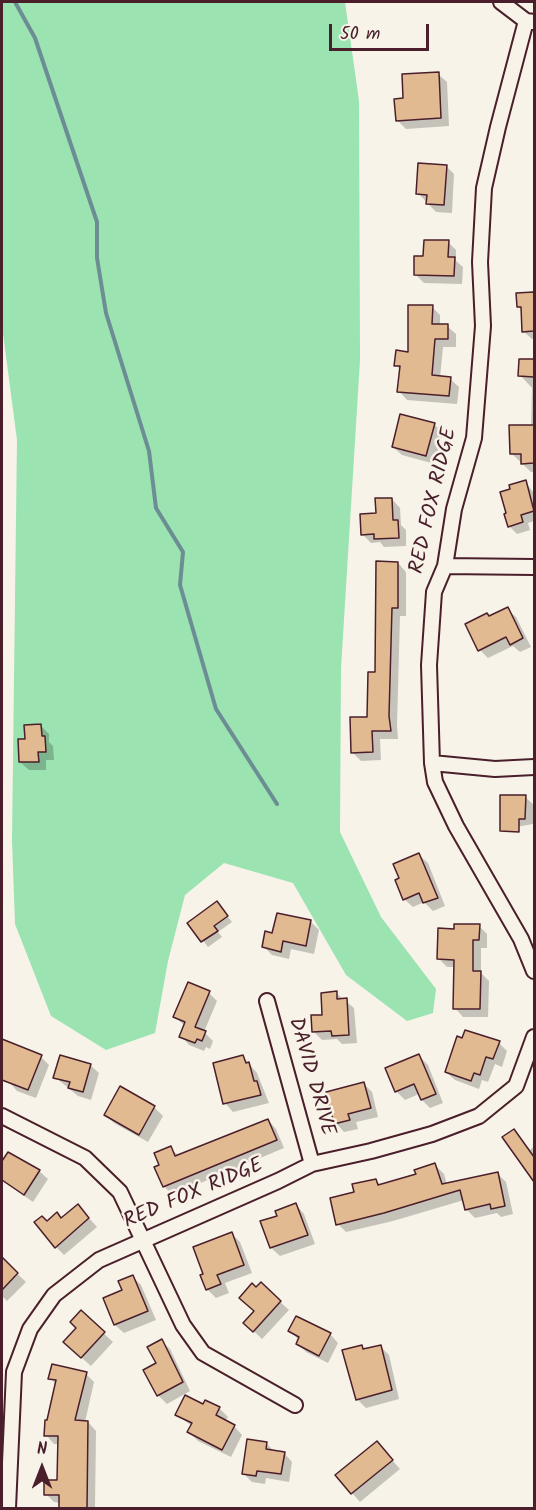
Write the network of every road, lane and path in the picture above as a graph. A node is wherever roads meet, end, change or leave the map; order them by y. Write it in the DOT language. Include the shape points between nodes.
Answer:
graph roads {
  1 [pos="501,2"];
  2 [pos="530,21"];
  3 [pos="445,566"];
  4 [pos="534,567"];
  5 [pos="432,764"];
  6 [pos="534,767"];
  7 [pos="528,939"];
  8 [pos="534,971"];
  9 [pos="267,1001"];
  10 [pos="534,1037"];
  11 [pos="2,1116"];
  12 [pos="312,1164"];
  13 [pos="144,1239"];
  14 [pos="8,1370"];
  15 [pos="295,1405"];
  16 [pos="8,1509"];
  1 -- 2 [label="street"];
  2 -- 3 [label="street, RED FOX RIDGE" via="484,188 480,262 483,326 474,438 454,510"];
  3 -- 4 [label="street"];
  3 -- 5 [label="street, RED FOX RIDGE" via="434,592 429,665"];
  5 -- 6 [label="street" via="495,769"];
  5 -- 7 [label="street, RED FOX RIDGE" via="441,799"];
  7 -- 8 [label="street, RED FOX RIDGE"];
  9 -- 12 [label="street, DAVID DRIVE"];
  10 -- 12 [label="street, RED FOX RIDGE" via="516,1086 479,1116 432,1134"];
  11 -- 13 [label="street" via="85,1158 120,1192"];
  12 -- 13 [label="street, RED FOX RIDGE"];
  13 -- 14 [label="street, RED FOX RIDGE" via="99,1260 54,1295"];
  13 -- 15 [label="street" via="183,1325 203,1353"];
  14 -- 16 [label="street, RED FOX RIDGE"];
}
